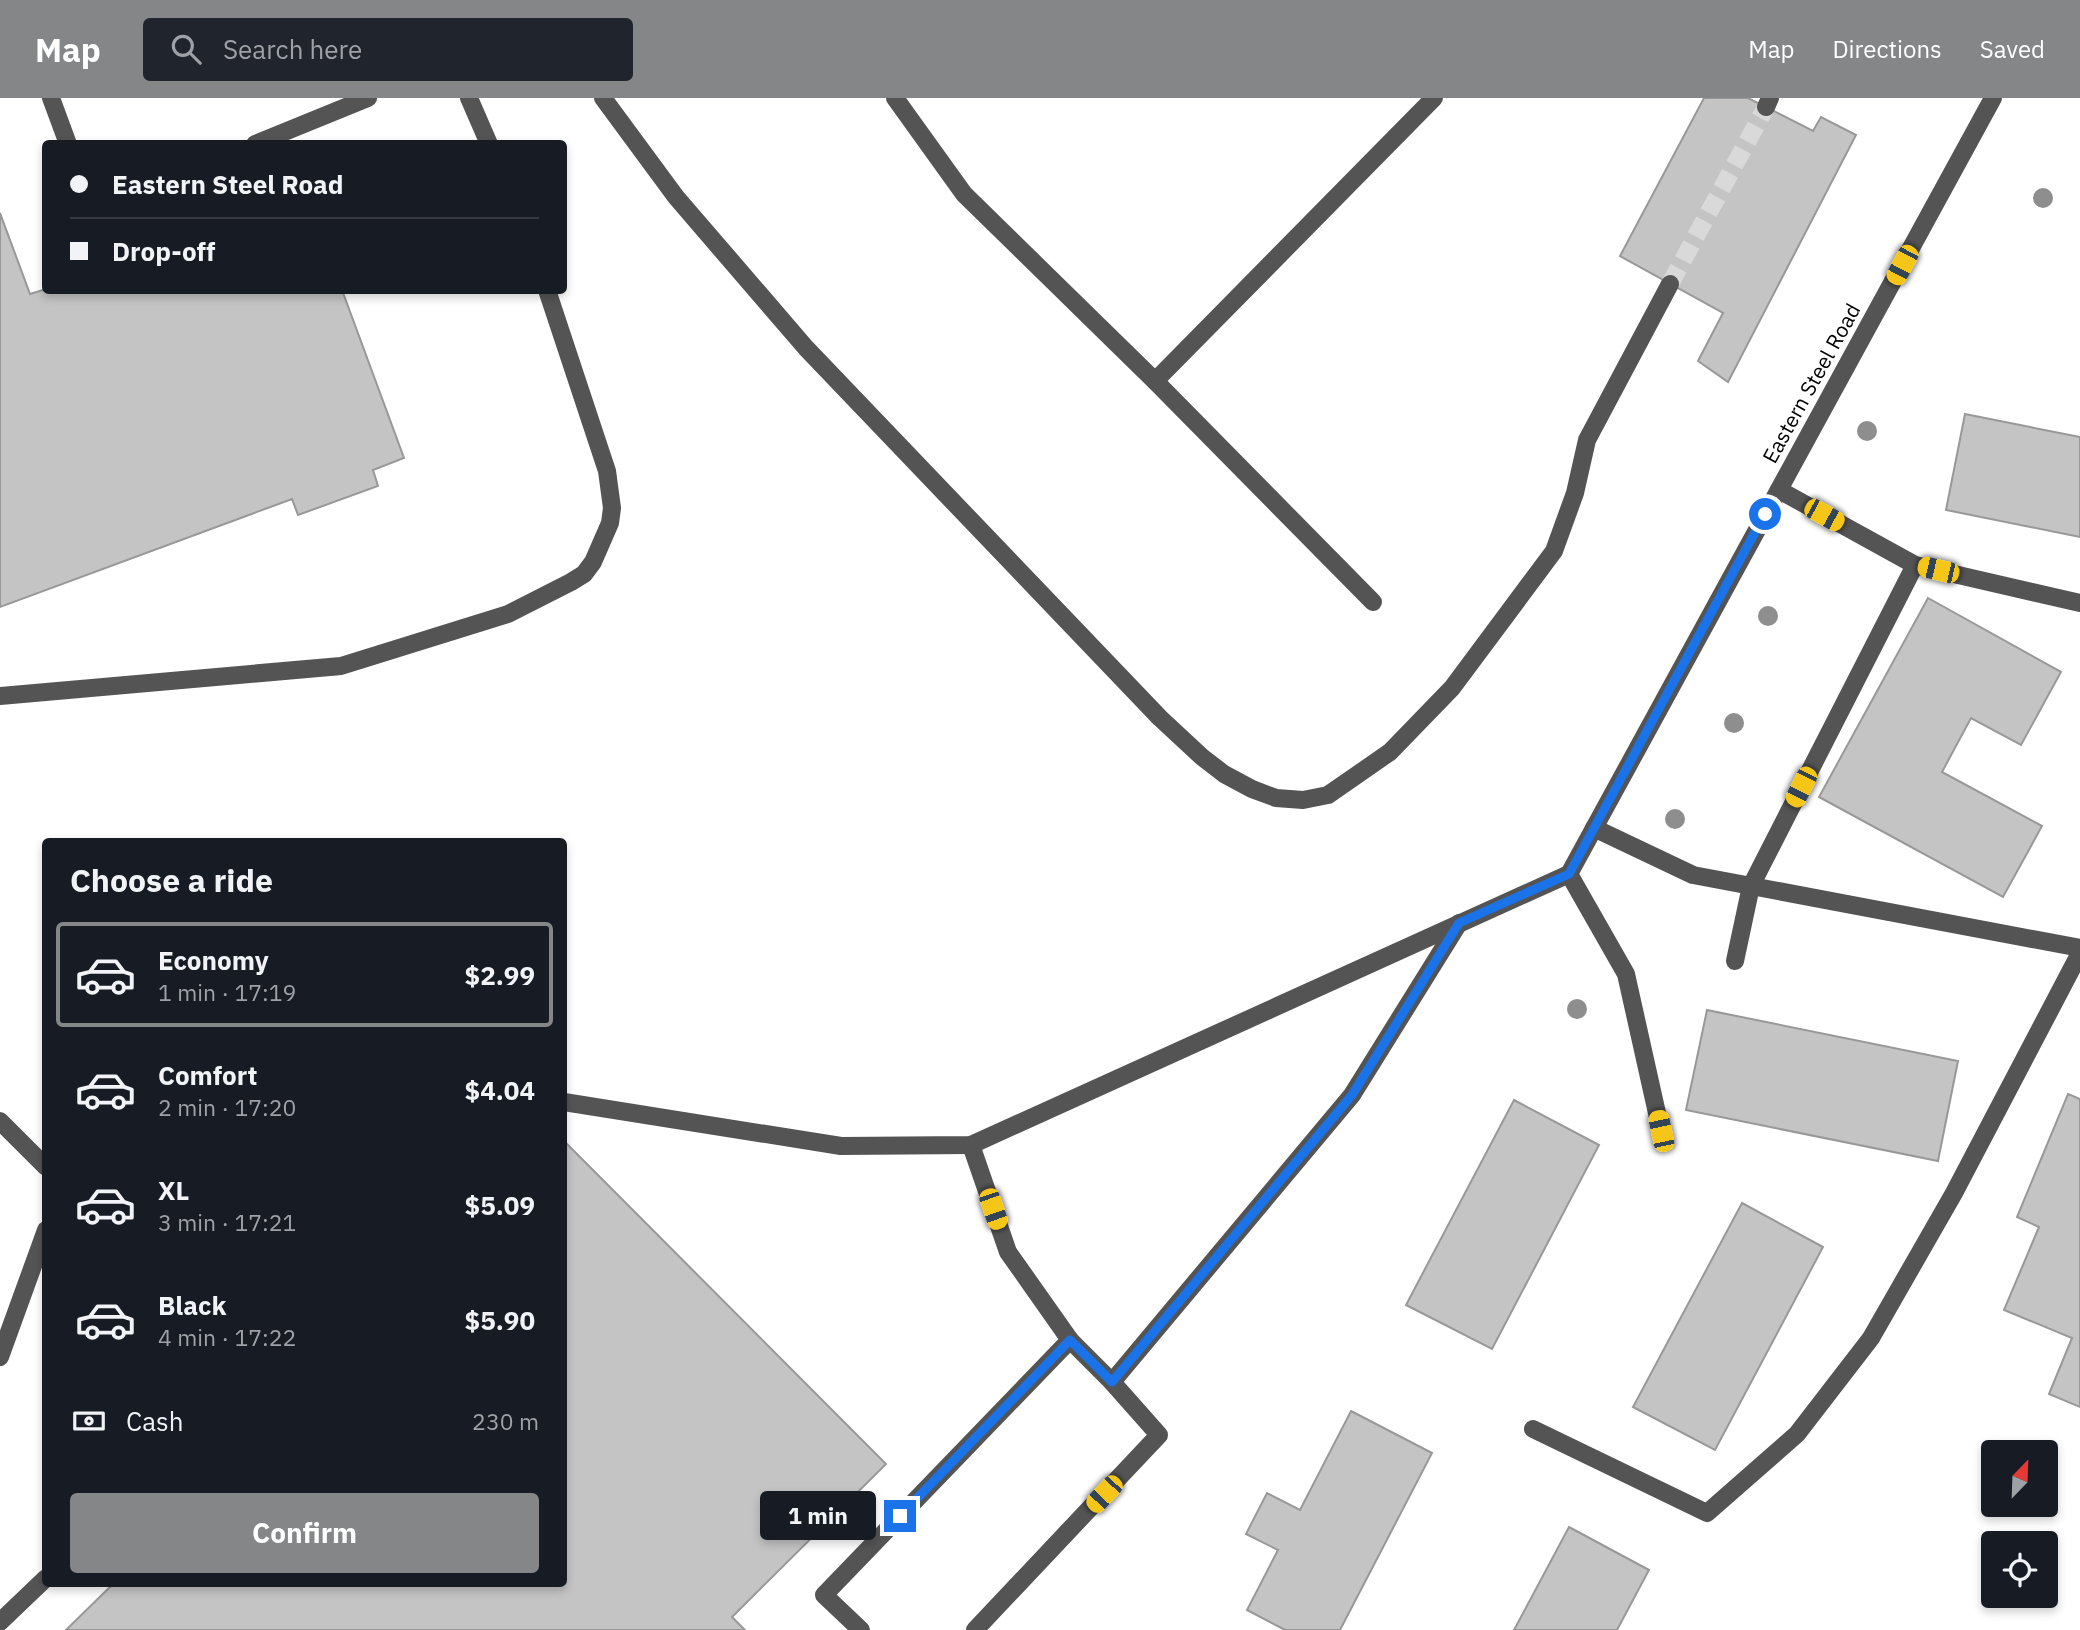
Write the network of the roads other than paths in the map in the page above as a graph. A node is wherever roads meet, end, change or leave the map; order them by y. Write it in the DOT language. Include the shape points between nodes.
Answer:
graph roads {
  1 [pos="51,98"];
  2 [pos="368,98"];
  3 [pos="469,98"];
  4 [pos="603,98"];
  5 [pos="895,98"];
  6 [pos="1434,98"];
  7 [pos="1993,98"];
  8 [pos="67,140"];
  9 [pos="265,140"];
  10 [pos="487,140"];
  11 [pos="1670,284"];
  12 [pos="548,294"];
  13 [pos="1154,381"];
  14 [pos="1779,490"];
  15 [pos="1915,565"];
  16 [pos="1373,602"];
  17 [pos="2080,603"];
  18 [pos="0,696"];
  19 [pos="1594,828"];
  20 [pos="1569,874"];
  21 [pos="1751,886"];
  22 [pos="1459,923"];
  23 [pos="2080,948"];
  24 [pos="2080,953"];
  25 [pos="1735,961"];
  26 [pos="567,1102"];
  27 [pos="0,1121"];
  28 [pos="1661,1131"];
  29 [pos="971,1145"];
  30 [pos="42,1163"];
  31 [pos="42,1241"];
  32 [pos="1070,1340"];
  33 [pos="0,1357"];
  34 [pos="1112,1382"];
  35 [pos="1533,1429"];
  36 [pos="42,1582"];
  37 [pos="0,1622"];
  38 [pos="861,1630"];
  39 [pos="975,1630"];
  1 -- 8 [label="street"];
  2 -- 9 [label="street"];
  3 -- 10 [label="street"];
  4 -- 11 [label="street" via="676,197 806,348 1140,698 1224,774 1276,797 1303,800 1328,795 1390,752 1452,688 1554,551 1575,493 1587,440"];
  5 -- 13 [label="street" via="964,194"];
  6 -- 13 [label="street"];
  7 -- 14 [label="street, Eastern Steel Road"];
  12 -- 18 [label="street" via="611,490 610,523 584,574 508,614 341,667"];
  13 -- 16 [label="street"];
  14 -- 15 [label="street"];
  14 -- 19 [label="street, Eastern Steel Road"];
  15 -- 17 [label="street"];
  15 -- 21 [label="street"];
  19 -- 20 [label="street, Eastern Steel Road"];
  19 -- 21 [label="street" via="1693,875"];
  20 -- 22 [label="street"];
  20 -- 28 [label="street" via="1626,974"];
  21 -- 23 [label="street"];
  21 -- 25 [label="street"];
  22 -- 29 [label="street"];
  22 -- 34 [label="street" via="1352,1095"];
  24 -- 35 [label="street" via="1954,1193 1871,1338 1797,1434 1707,1513"];
  26 -- 29 [label="street" via="841,1146"];
  27 -- 30 [label="street"];
  29 -- 32 [label="street" via="1008,1252"];
  31 -- 33 [label="street"];
  32 -- 34 [label="street"];
  32 -- 38 [label="street" via="824,1595"];
  34 -- 39 [label="street" via="1159,1435"];
  36 -- 37 [label="street"];
}
